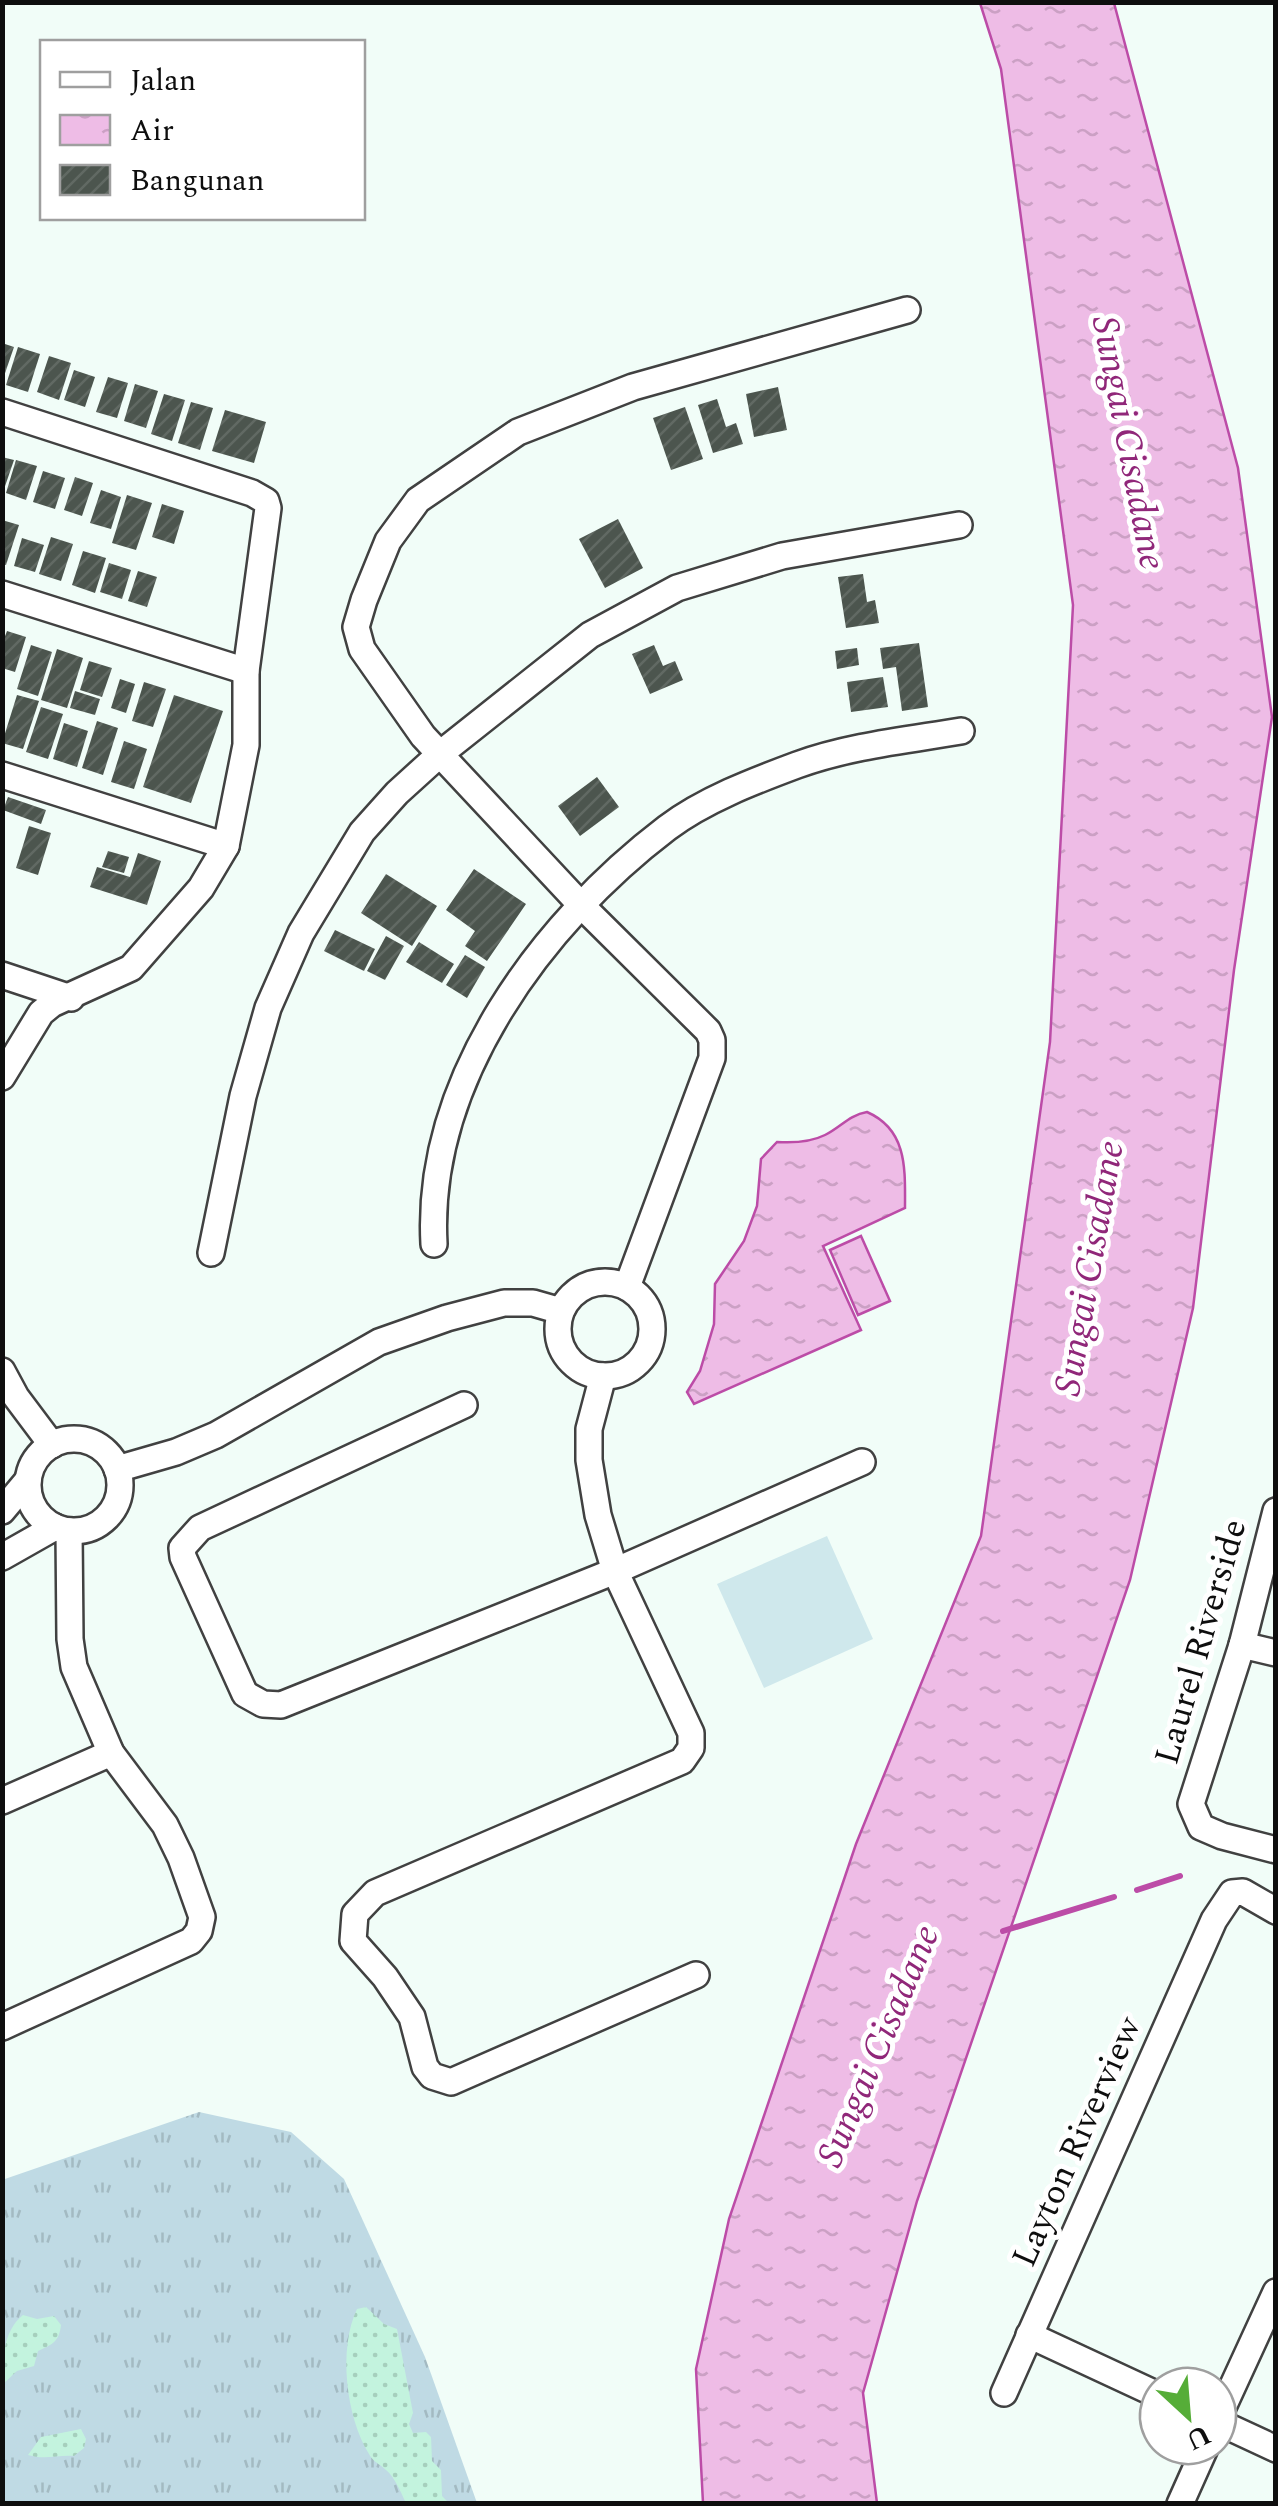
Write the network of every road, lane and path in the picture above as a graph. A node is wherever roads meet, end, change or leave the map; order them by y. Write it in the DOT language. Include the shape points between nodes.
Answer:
graph roads {
  1 [pos="906,310"];
  2 [pos="2,412"];
  3 [pos="959,525"];
  4 [pos="2,594"];
  5 [pos="246,671"];
  6 [pos="961,731"];
  7 [pos="440,754"];
  8 [pos="2,775"];
  9 [pos="226,846"];
  10 [pos="581,905"];
  11 [pos="2,975"];
  12 [pos="71,998"];
  13 [pos="2,1077"];
  14 [pos="434,1244"];
  15 [pos="210,1253"];
  16 [pos="627,1286"];
  17 [pos="561,1311"];
  18 [pos="2,1371"];
  19 [pos="603,1376"];
  20 [pos="464,1406"];
  21 [pos="52,1445"];
  22 [pos="862,1462"];
  23 [pos="117,1469"];
  24 [pos="28,1480"];
  25 [pos="2,1511"];
  26 [pos="1276,1511"];
  27 [pos="62,1529"];
  28 [pos="2,1557"];
  29 [pos="615,1571"];
  30 [pos="1242,1645"];
  31 [pos="1276,1653"];
  32 [pos="112,1753"];
  33 [pos="2,1801"];
  34 [pos="1276,1850"];
  35 [pos="1276,1911"];
  36 [pos="696,1975"];
  37 [pos="2,2027"];
  38 [pos="1276,2292"];
  39 [pos="1029,2335"];
  40 [pos="1238,2376"];
  41 [pos="1138,2386"];
  42 [pos="1004,2393"];
  43 [pos="1238,2430"];
  44 [pos="1276,2449"];
  45 [pos="1197,2466"];
  46 [pos="1180,2504"];
  1 -- 7 [label="street" via="568,411 518,432 418,500 388,541 356,627 383,682"];
  2 -- 5 [label="street" via="266,501"];
  3 -- 7 [label="street" via="782,556 677,588 590,634"];
  4 -- 5 [label="street"];
  5 -- 9 [label="street" via="246,745"];
  6 -- 10 [label="street" via="802,763 726,796 669,827"];
  7 -- 10 [label="street"];
  7 -- 15 [label="street" via="362,832 301,933 268,1008"];
  8 -- 9 [label="street"];
  9 -- 12 [label="street" via="201,888 131,968"];
  10 -- 14 [label="street" via="498,1013 462,1087 436,1182"];
  10 -- 16 [label="street" via="712,1040 712,1058"];
  11 -- 12 [label="street"];
  12 -- 13 [label="street" via="41,1013"];
  16 -- 17 [label="street" via="595,1282 580,1288"];
  16 -- 19 [label="street" via="649,1310 651,1341 632,1367"];
  17 -- 19 [label="street" via="565,1354"];
  17 -- 23 [label="street" via="533,1302 504,1303 379,1342 216,1435"];
  18 -- 21 [label="street"];
  19 -- 29 [label="street" via="589,1429 590,1460"];
  20 -- 29 [label="street" via="200,1528 182,1548 245,1694 262,1704 281,1704"];
  21 -- 23 [label="street" via="83,1440"];
  21 -- 24 [label="street"];
  22 -- 29 [label="street"];
  23 -- 27 [label="street" via="120,1484 110,1514 98,1524"];
  24 -- 25 [label="street"];
  24 -- 27 [label="street" via="34,1508"];
  26 -- 30 [label="street, Laurel Riverside"];
  27 -- 28 [label="street"];
  27 -- 32 [label="street" via="74,1667"];
  29 -- 36 [label="street" via="690,1732 691,1748 682,1761 374,1893 355,1914 353,1941 412,2017 424,2067 451,2082"];
  30 -- 31 [label="street"];
  30 -- 34 [label="street, Laurel Riverside" via="1191,1804 1201,1826"];
  32 -- 33 [label="street"];
  32 -- 37 [label="street" via="173,1842 195,1893 199,1931"];
  35 -- 39 [label="street, Layton Riverview" via="1244,1892 1232,1893 1214,1920"];
  38 -- 40 [label="street"];
  39 -- 41 [label="street"];
  39 -- 42 [label="street, Layton Riverview"];
  43 -- 44 [label="street"];
  45 -- 46 [label="street"];
}
